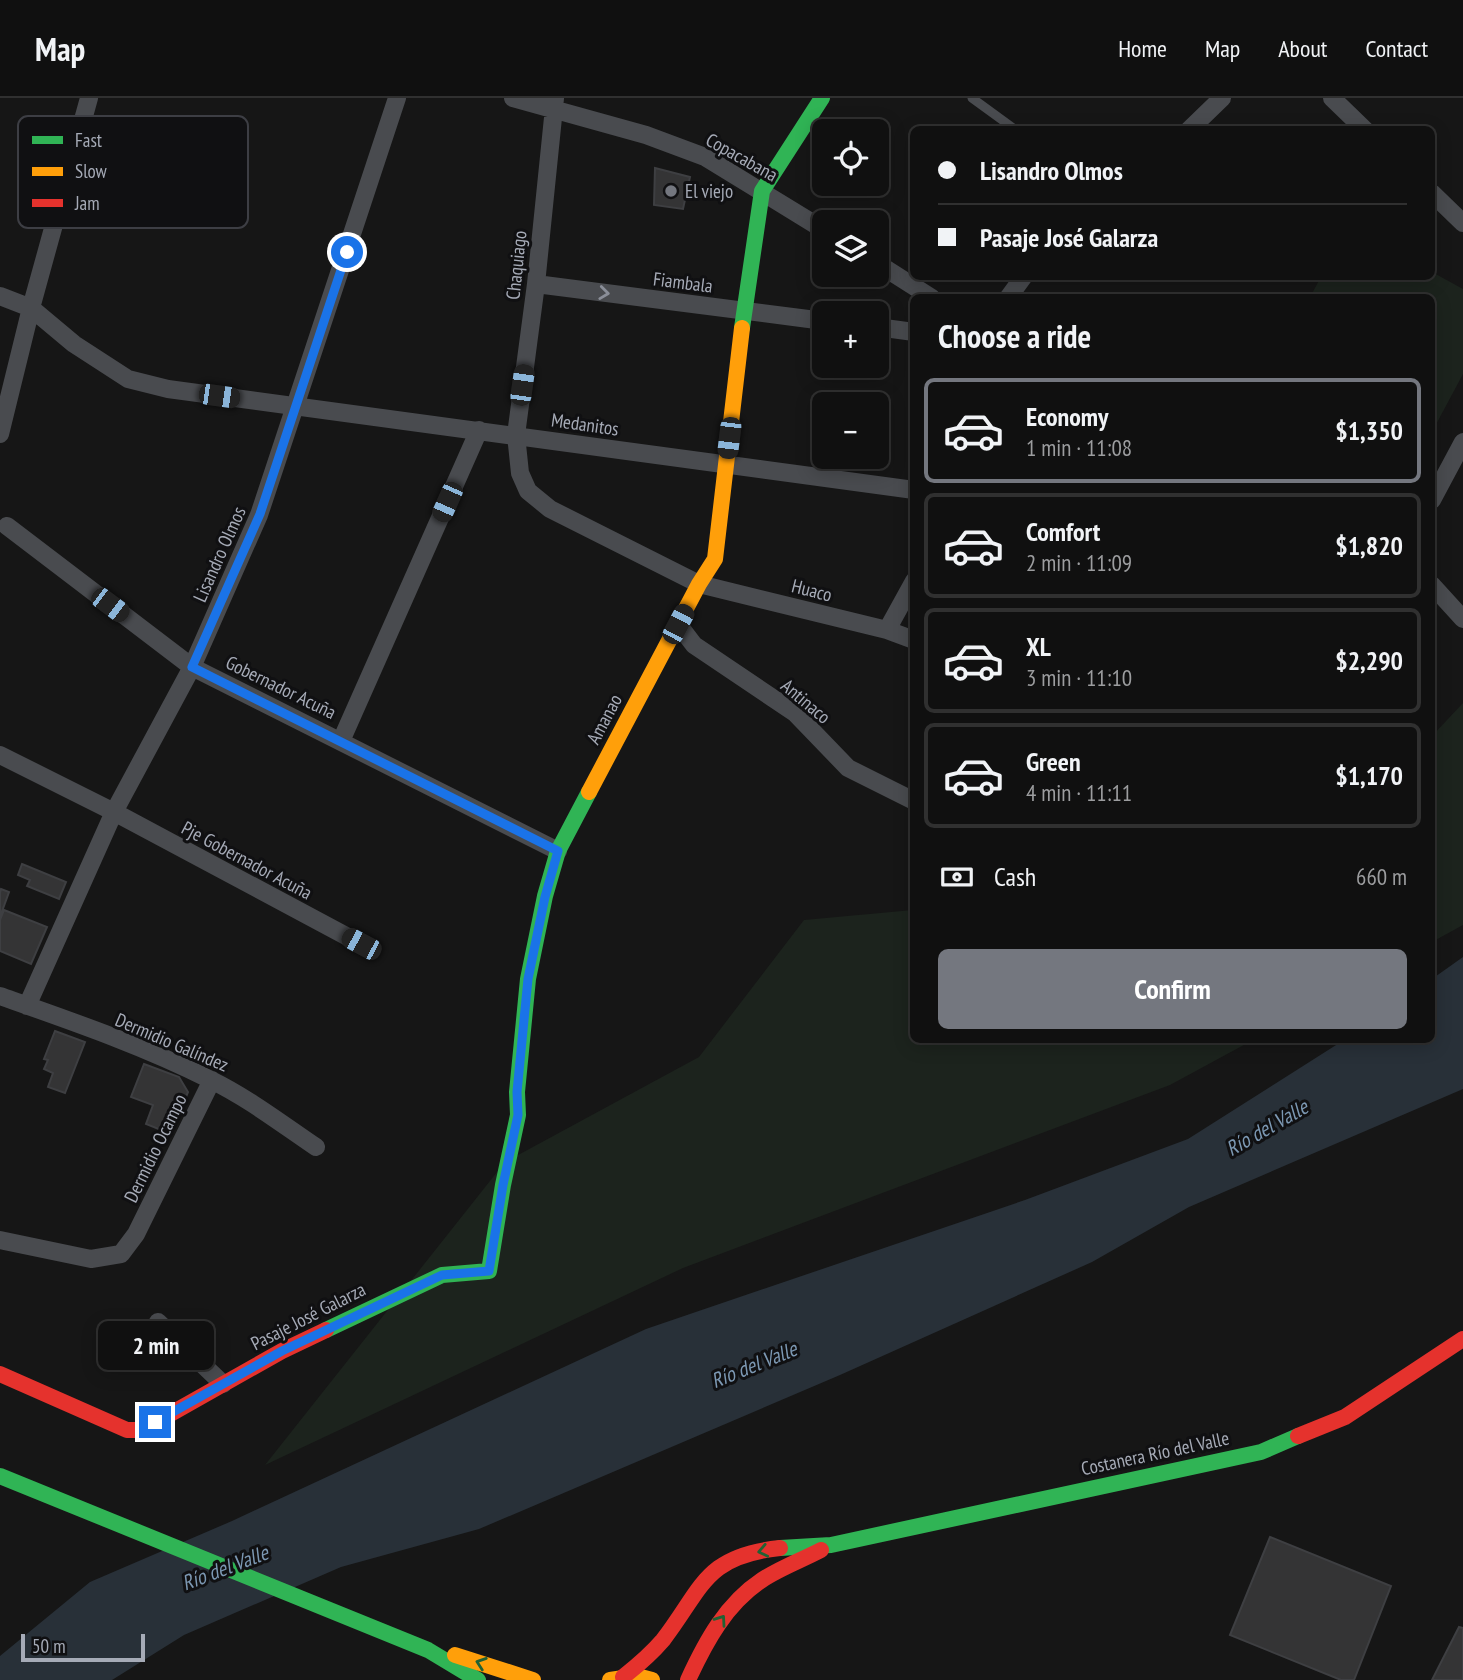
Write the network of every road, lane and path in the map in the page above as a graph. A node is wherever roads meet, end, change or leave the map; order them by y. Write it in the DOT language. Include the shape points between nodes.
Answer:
graph roads {
  1 [pos="89,98"];
  2 [pos="397,98"];
  3 [pos="513,98"];
  4 [pos="822,98"];
  5 [pos="972,98"];
  6 [pos="1222,98"];
  7 [pos="1332,98"];
  8 [pos="555,103"];
  9 [pos="84,116"];
  10 [pos="1010,126"];
  11 [pos="1193,126"];
  12 [pos="1361,126"];
  13 [pos="762,191"];
  14 [pos="1435,196"];
  15 [pos="812,222"];
  16 [pos="1463,223"];
  17 [pos="54,228"];
  18 [pos="889,271"];
  19 [pos="536,284"];
  20 [pos="926,294"];
  21 [pos="0,296"];
  22 [pos="32,308"];
  23 [pos="744,311"];
  24 [pos="812,320"];
  25 [pos="889,329"];
  26 [pos="910,331"];
  27 [pos="296,406"];
  28 [pos="479,430"];
  29 [pos="0,434"];
  30 [pos="516,436"];
  31 [pos="1463,442"];
  32 [pos="726,463"];
  33 [pos="910,489"];
  34 [pos="1435,494"];
  35 [pos="7,526"];
  36 [pos="699,584"];
  37 [pos="910,588"];
  38 [pos="1435,588"];
  39 [pos="1463,619"];
  40 [pos="678,624"];
  41 [pos="887,630"];
  42 [pos="910,639"];
  43 [pos="192,667"];
  44 [pos="341,741"];
  45 [pos="0,755"];
  46 [pos="910,799"];
  47 [pos="114,812"];
  48 [pos="558,851"];
  49 [pos="361,944"];
  50 [pos="0,996"];
  51 [pos="27,1006"];
  52 [pos="212,1080"];
  53 [pos="316,1147"];
  54 [pos="0,1240"];
  55 [pos="489,1271"];
  56 [pos="158,1322"];
  57 [pos="1463,1339"];
  58 [pos="0,1374"];
  59 [pos="223,1384"];
  60 [pos="0,1476"];
  61 [pos="831,1545"];
  62 [pos="428,1650"];
  63 [pos="617,1678"];
  64 [pos="474,1679"];
  65 [pos="533,1680"];
  66 [pos="652,1680"];
  67 [pos="688,1680"];
  1 -- 9 [label="street"];
  2 -- 27 [label="street, Lisandro Olmos"];
  3 -- 8 [label="street, Copacabana"];
  4 -- 13 [label="main road"];
  5 -- 10 [label="lane"];
  6 -- 11 [label="street"];
  7 -- 12 [label="street"];
  8 -- 13 [label="street, Copacabana" via="705,157"];
  8 -- 19 [label="street, Chaquiago"];
  13 -- 15 [label="street, Copacabana"];
  13 -- 23 [label="main road, Amanao"];
  14 -- 16 [label="street"];
  17 -- 22 [label="street"];
  18 -- 20 [label="street"];
  19 -- 23 [label="street, Fiambala, one-way"];
  19 -- 30 [label="street, Chaquiago"];
  21 -- 22 [label="street"];
  22 -- 27 [label="street, Medanitos" via="74,344 128,379"];
  22 -- 29 [label="street"];
  23 -- 24 [label="street, Fiambala"];
  23 -- 32 [label="main road, Amanao"];
  25 -- 26 [label="street"];
  27 -- 28 [label="street, Medanitos"];
  27 -- 43 [label="street, Lisandro Olmos" via="260,514"];
  28 -- 30 [label="street, Medanitos"];
  28 -- 44 [label="street"];
  30 -- 32 [label="street, Medanitos"];
  30 -- 36 [label="street" via="520,473 528,491 550,509"];
  31 -- 34 [label="street"];
  32 -- 33 [label="street, Medanitos"];
  32 -- 36 [label="main road, Amanao" via="715,559"];
  35 -- 43 [label="street, Gobernador Acuña"];
  36 -- 40 [label="main road, Amanao"];
  36 -- 41 [label="street, Huaco"];
  37 -- 41 [label="street"];
  38 -- 39 [label="street"];
  40 -- 46 [label="street, Antinaco" via="694,645 795,713 848,768"];
  40 -- 48 [label="main road, Amanao"];
  41 -- 42 [label="street, Huaco"];
  43 -- 44 [label="street, Gobernador Acuña"];
  43 -- 47 [label="street, Lisandro Olmos"];
  44 -- 48 [label="street, Gobernador Acuña"];
  45 -- 47 [label="street, Pje Gobernador Acuña"];
  47 -- 49 [label="street, Pje Gobernador Acuña"];
  47 -- 51 [label="street, Lisandro Olmos"];
  48 -- 55 [label="main road, Amanao" via="528,979 518,1115"];
  50 -- 51 [label="street, Dermidio Galíndez"];
  51 -- 52 [label="street, Dermidio Galíndez"];
  52 -- 53 [label="street, Dermidio Galíndez"];
  52 -- 54 [label="street, Dermidio Ocampo" via="136,1234 121,1254 91,1259"];
  55 -- 59 [label="main road, Pasaje José Galarza" via="442,1275"];
  56 -- 59 [label="street"];
  57 -- 61 [label="main road, Costanera Río del Valle" via="1345,1417 1261,1452"];
  58 -- 59 [label="main road, Pasaje José Galarza" via="127,1430 142,1430"];
  60 -- 62 [label="main road"];
  61 -- 63 [label="main road, Costanera Río del Valle, one-way" via="764,1549 726,1563 707,1577 645,1660"];
  67 -- 61 [label="main road, Costanera Río del Valle, one-way" via="722,1618 737,1601 763,1580"];
  62 -- 64 [label="main road"];
  65 -- 62 [label="main road, one-way"];
  63 -- 66 [label="main road"];
}
